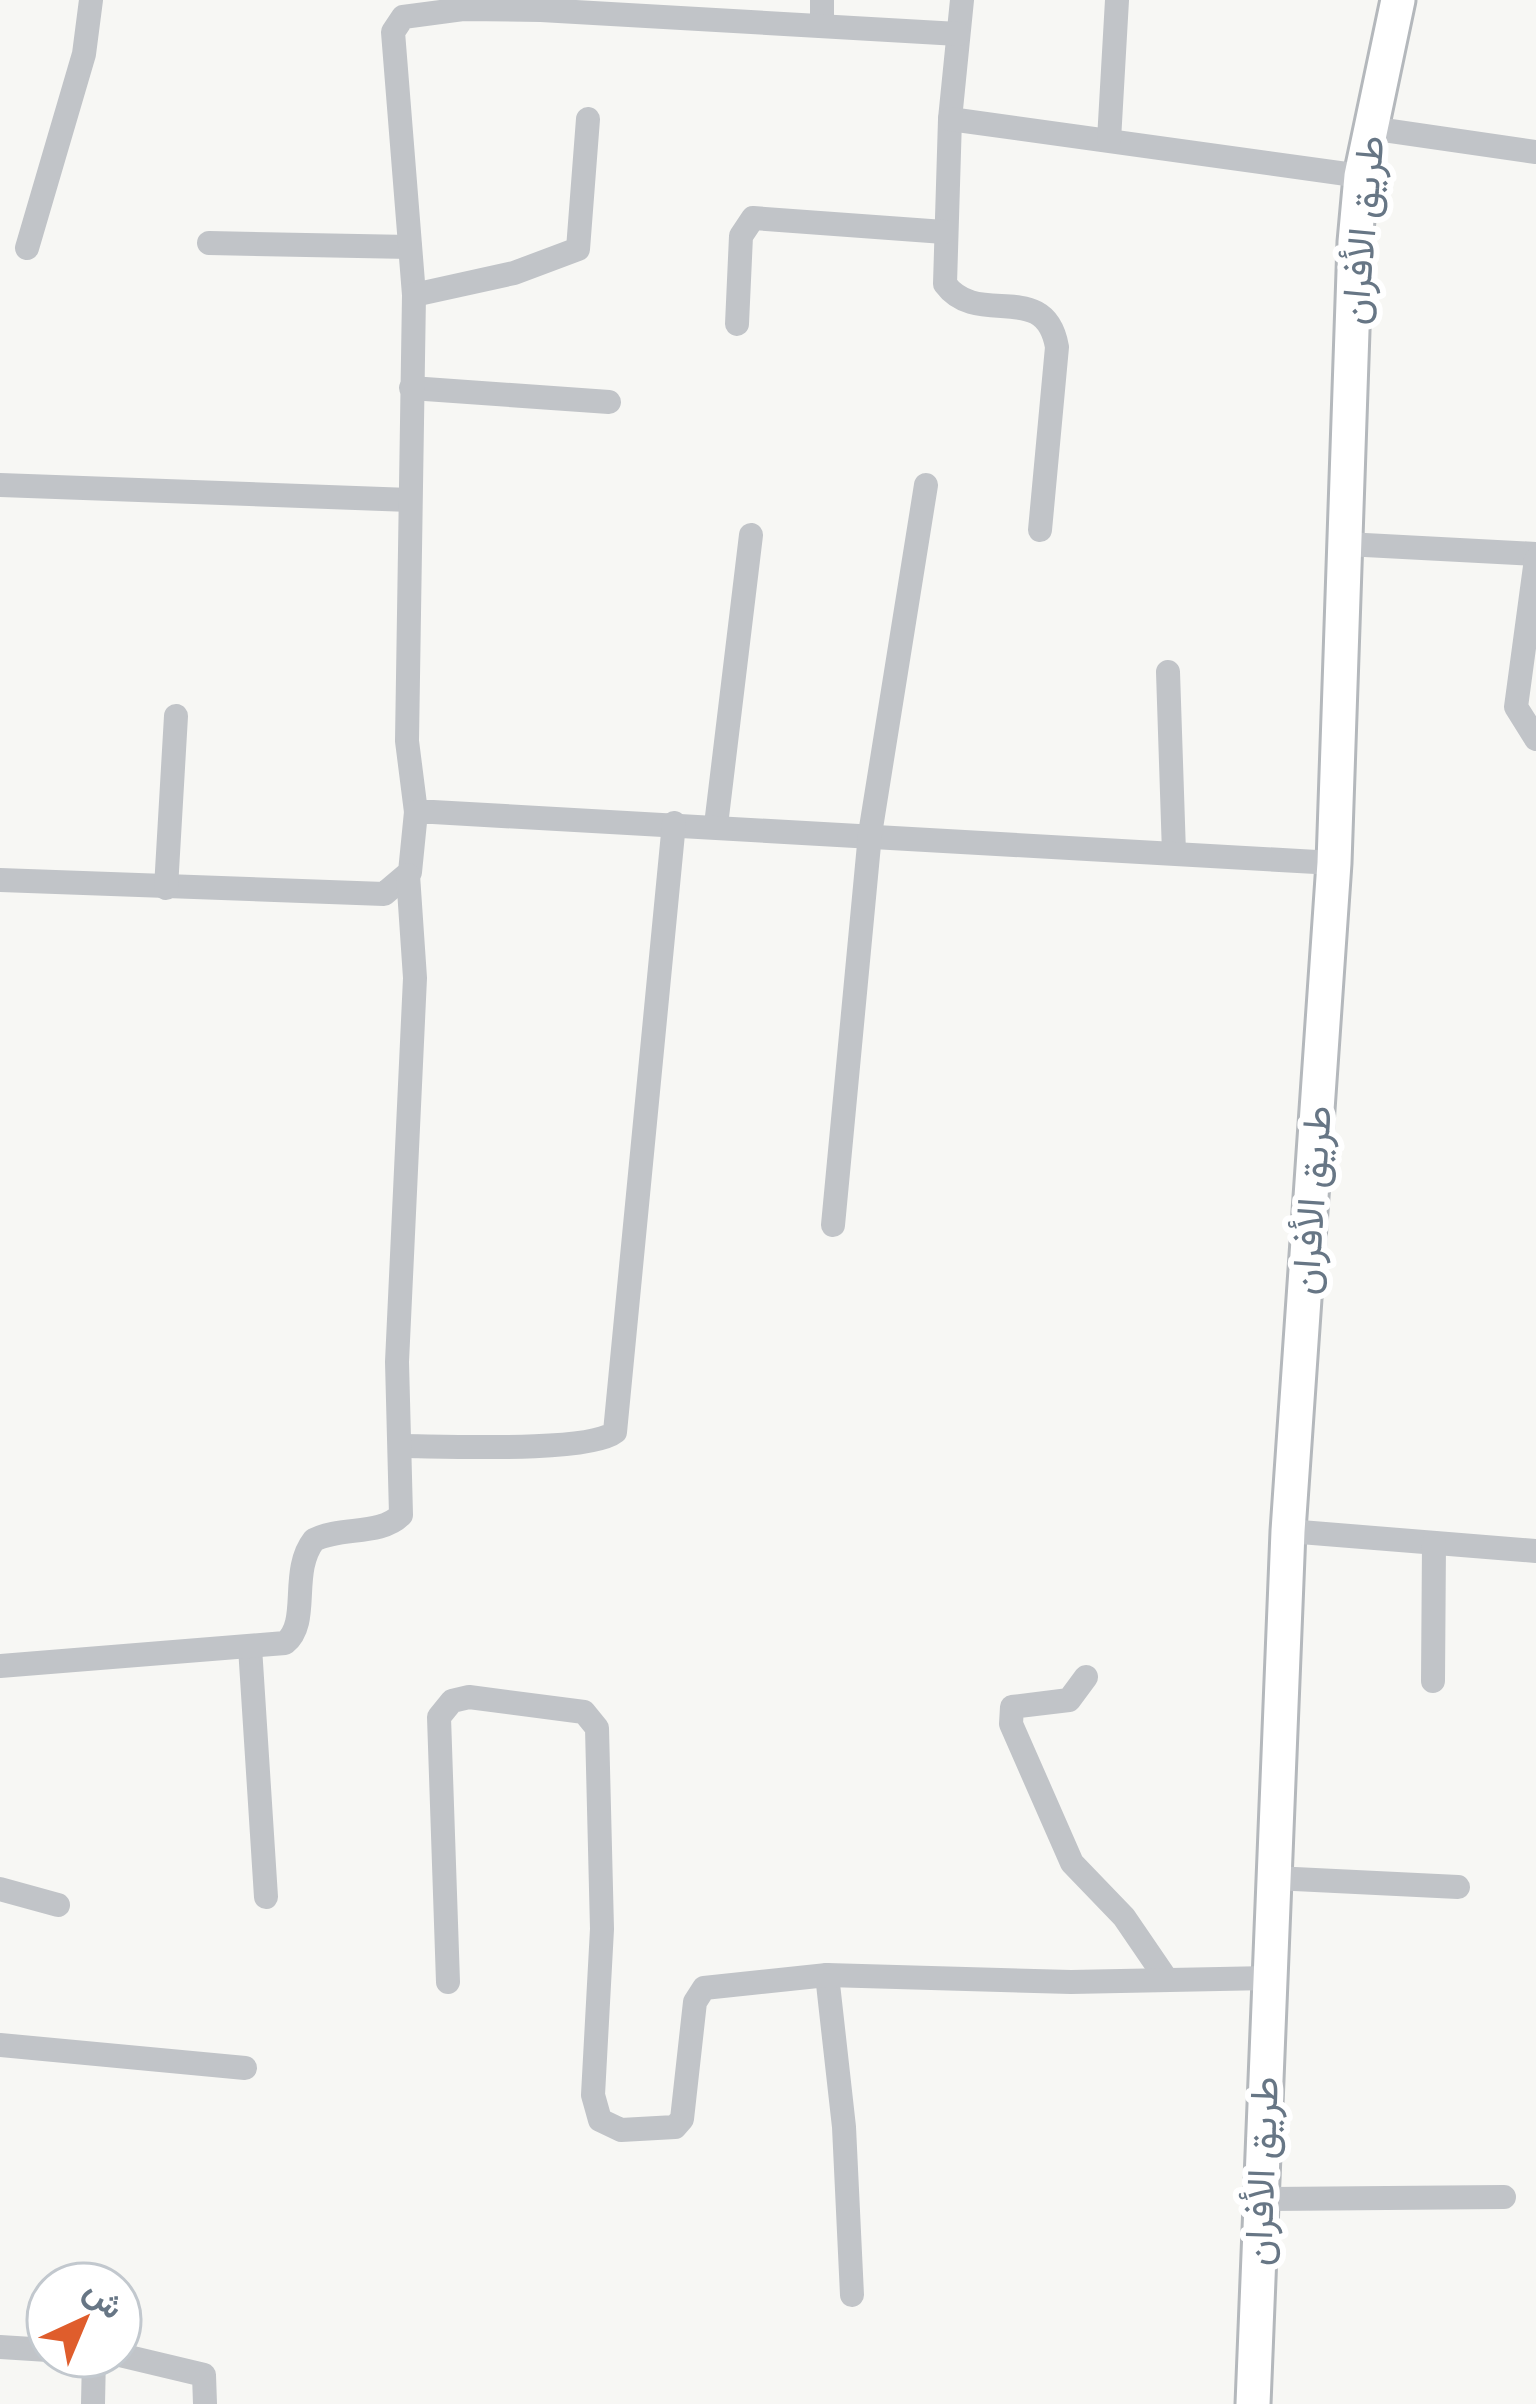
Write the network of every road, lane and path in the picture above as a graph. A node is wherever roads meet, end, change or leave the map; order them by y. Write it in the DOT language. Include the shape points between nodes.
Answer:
graph roads {
  1 [pos="91,0"];
  2 [pos="962,0"];
  3 [pos="1117,0"];
  4 [pos="1398,0"];
  5 [pos="541,5"];
  6 [pos="822,13"];
  7 [pos="958,34"];
  8 [pos="950,118"];
  9 [pos="588,119"];
  10 [pos="1370,128"];
  11 [pos="1109,140"];
  12 [pos="1536,152"];
  13 [pos="1361,176"];
  14 [pos="944,232"];
  15 [pos="208,243"];
  16 [pos="410,247"];
  17 [pos="28,248"];
  18 [pos="414,296"];
  19 [pos="737,323"];
  20 [pos="411,388"];
  21 [pos="609,401"];
  22 [pos="0,485"];
  23 [pos="926,485"];
  24 [pos="410,500"];
  25 [pos="1040,530"];
  26 [pos="751,535"];
  27 [pos="1346,544"];
  28 [pos="1536,556"];
  29 [pos="1168,671"];
  30 [pos="176,716"];
  31 [pos="1536,739"];
  32 [pos="416,812"];
  33 [pos="674,823"];
  34 [pos="716,825"];
  35 [pos="870,834"];
  36 [pos="1174,853"];
  37 [pos="1334,863"];
  38 [pos="408,875"];
  39 [pos="0,880"];
  40 [pos="166,889"];
  41 [pos="833,1225"];
  42 [pos="401,1446"];
  43 [pos="1288,1532"];
  44 [pos="1434,1543"];
  45 [pos="1536,1551"];
  46 [pos="250,1647"];
  47 [pos="0,1666"];
  48 [pos="1086,1677"];
  49 [pos="1433,1681"];
  50 [pos="1274,1878"];
  51 [pos="1458,1887"];
  52 [pos="0,1889"];
  53 [pos="266,1897"];
  54 [pos="58,1905"];
  55 [pos="826,1975"];
  56 [pos="1165,1977"];
  57 [pos="1269,1978"];
  58 [pos="448,1982"];
  59 [pos="0,2045"];
  60 [pos="245,2068"];
  61 [pos="1504,2197"];
  62 [pos="1260,2199"];
  63 [pos="852,2295"];
  64 [pos="144,2361"];
  65 [pos="206,2404"];
  66 [pos="1253,2404"];
  1 -- 17 [label="street" via="84,54"];
  2 -- 7 [label="street"];
  3 -- 11 [label="street"];
  4 -- 10 [label="main road, طريق الأفران"];
  5 -- 6 [label="street"];
  5 -- 16 [label="street" via="421,11 395,25"];
  6 -- 7 [label="street"];
  7 -- 8 [label="street"];
  8 -- 11 [label="street"];
  8 -- 14 [label="street"];
  9 -- 18 [label="street" via="578,249"];
  10 -- 12 [label="street"];
  10 -- 13 [label="main road, طريق الأفران"];
  11 -- 13 [label="street"];
  13 -- 27 [label="main road, طريق الأفران"];
  14 -- 19 [label="street" via="753,218 741,236"];
  14 -- 25 [label="street" via="950,291 980,304 1031,309 1054,326"];
  15 -- 16 [label="street"];
  16 -- 18 [label="street"];
  18 -- 20 [label="street"];
  20 -- 21 [label="street"];
  20 -- 24 [label="street"];
  22 -- 24 [label="street"];
  23 -- 35 [label="street"];
  24 -- 32 [label="street" via="407,741"];
  26 -- 34 [label="street"];
  27 -- 28 [label="street"];
  27 -- 37 [label="main road, طريق الأفران"];
  28 -- 31 [label="street" via="1516,707"];
  29 -- 36 [label="street"];
  30 -- 40 [label="street"];
  32 -- 33 [label="street"];
  32 -- 38 [label="street"];
  33 -- 34 [label="street"];
  33 -- 42 [label="street" via="615,1432 538,1445"];
  34 -- 35 [label="street"];
  35 -- 36 [label="street"];
  35 -- 41 [label="street"];
  36 -- 37 [label="street"];
  37 -- 43 [label="main road, طريق الأفران"];
  38 -- 40 [label="street" via="384,894 357,897"];
  38 -- 42 [label="street" via="415,978 397,1362"];
  39 -- 40 [label="street"];
  42 -- 46 [label="street" via="398,1521 314,1540 298,1576 294,1636"];
  43 -- 44 [label="street"];
  43 -- 50 [label="main road, طريق الأفران"];
  44 -- 45 [label="street"];
  44 -- 49 [label="street"];
  46 -- 47 [label="street"];
  46 -- 53 [label="street"];
  48 -- 56 [label="street" via="1069,1700 1012,1706 1011,1724 1072,1863 1124,1917"];
  50 -- 51 [label="street"];
  50 -- 57 [label="main road, طريق الأفران"];
  52 -- 54 [label="street"];
  55 -- 56 [label="street"];
  55 -- 58 [label="street" via="704,1988 694,2002 682,2120 621,2130 600,2120 593,2096 602,1929 597,1728 584,1712 469,1697 452,1701 440,1717"];
  55 -- 63 [label="street"];
  56 -- 57 [label="street"];
  57 -- 62 [label="main road, طريق الأفران"];
  59 -- 60 [label="street"];
  61 -- 62 [label="street"];
  62 -- 66 [label="main road, طريق الأفران"];
  64 -- 65 [label="street" via="204,2375"];
}
